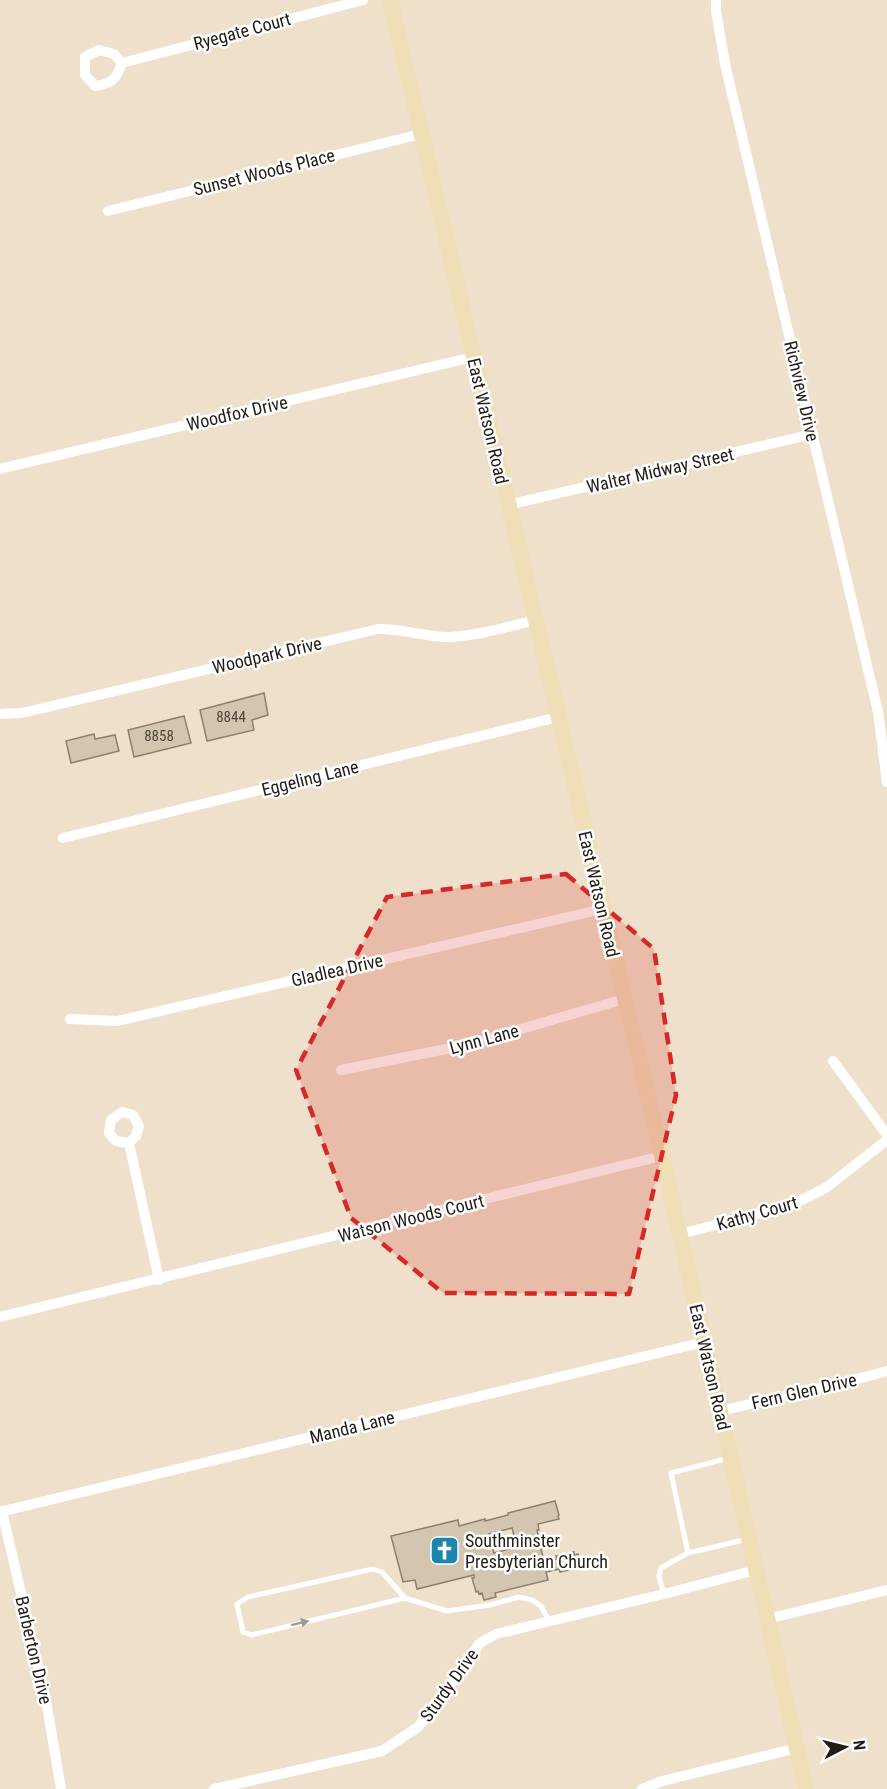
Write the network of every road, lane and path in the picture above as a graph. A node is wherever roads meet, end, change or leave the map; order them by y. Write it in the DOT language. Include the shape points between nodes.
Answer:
graph roads {
  1 [pos="363,0"];
  2 [pos="390,0"];
  3 [pos="716,0"];
  4 [pos="122,63"];
  5 [pos="421,134"];
  6 [pos="108,211"];
  7 [pos="473,357"];
  8 [pos="813,434"];
  9 [pos="0,469"];
  10 [pos="508,505"];
  11 [pos="535,620"];
  12 [pos="0,714"];
  13 [pos="558,717"];
  14 [pos="887,782"];
  15 [pos="63,838"];
  16 [pos="603,909"];
  17 [pos="624,999"];
  18 [pos="70,1019"];
  19 [pos="833,1061"];
  20 [pos="341,1070"];
  21 [pos="887,1135"];
  22 [pos="887,1140"];
  23 [pos="129,1143"];
  24 [pos="662,1156"];
  25 [pos="680,1234"];
  26 [pos="159,1280"];
  27 [pos="0,1317"];
  28 [pos="704,1342"];
  29 [pos="887,1371"];
  30 [pos="720,1411"];
  31 [pos="730,1458"];
  32 [pos="1,1511"];
  33 [pos="749,1538"];
  34 [pos="688,1553"];
  35 [pos="756,1570"];
  36 [pos="887,1590"];
  37 [pos="664,1594"];
  38 [pos="405,1598"];
  39 [pos="767,1619"];
  40 [pos="549,1621"];
  41 [pos="797,1748"];
  42 [pos="61,1789"];
  43 [pos="214,1789"];
  44 [pos="642,1789"];
  45 [pos="806,1789"];
  1 -- 4 [label="street, Ryegate Court"];
  2 -- 5 [label="street, East Watson Road"];
  3 -- 8 [label="street, Richview Drive" via="725,64"];
  5 -- 6 [label="street, Sunset Woods Place"];
  5 -- 7 [label="street, East Watson Road"];
  7 -- 9 [label="street, Woodfox Drive"];
  7 -- 10 [label="street, East Watson Road"];
  8 -- 10 [label="street, Walter Midway Street"];
  8 -- 14 [label="street, Richview Drive" via="878,712"];
  10 -- 11 [label="street, East Watson Road"];
  11 -- 12 [label="street, Woodpark Drive" via="449,637 378,629 22,713"];
  11 -- 13 [label="street, East Watson Road"];
  13 -- 15 [label="street, Eggeling Lane"];
  13 -- 16 [label="street, East Watson Road"];
  16 -- 17 [label="street, East Watson Road"];
  16 -- 18 [label="street, Gladlea Drive" via="117,1021"];
  17 -- 20 [label="street, Lynn Lane" via="466,1045"];
  17 -- 24 [label="street, East Watson Road"];
  19 -- 21 [label="street"];
  22 -- 25 [label="street, Kathy Court" via="827,1187 790,1206"];
  23 -- 26 [label="street"];
  24 -- 25 [label="street, East Watson Road"];
  24 -- 26 [label="street, Watson Woods Court"];
  25 -- 28 [label="street, East Watson Road"];
  26 -- 27 [label="street, Watson Woods Court"];
  28 -- 30 [label="street, East Watson Road"];
  28 -- 32 [label="street, Manda Lane"];
  29 -- 30 [label="street, Fern Glen Drive"];
  30 -- 31 [label="street, East Watson Road"];
  31 -- 33 [label="street, East Watson Road"];
  31 -- 34 [label="lane" via="671,1473"];
  32 -- 42 [label="street, Barberton Drive" via="47,1706"];
  33 -- 34 [label="lane"];
  33 -- 35 [label="street, East Watson Road"];
  34 -- 37 [label="lane" via="661,1568 658,1576"];
  35 -- 37 [label="street, Sturdy Drive"];
  35 -- 39 [label="street, East Watson Road"];
  36 -- 39 [label="street"];
  37 -- 40 [label="street, Sturdy Drive"];
  38 -- 38 [label="lane, one-way" via="382,1572 373,1569 248,1597 237,1604 243,1632 252,1635"];
  38 -- 40 [label="lane" via="447,1611 519,1597 541,1606"];
  39 -- 41 [label="street, East Watson Road"];
  40 -- 43 [label="street, Sturdy Drive" via="496,1634 480,1643 418,1727 382,1751"];
  41 -- 44 [label="street"];
  41 -- 45 [label="street, East Watson Road"];
}
